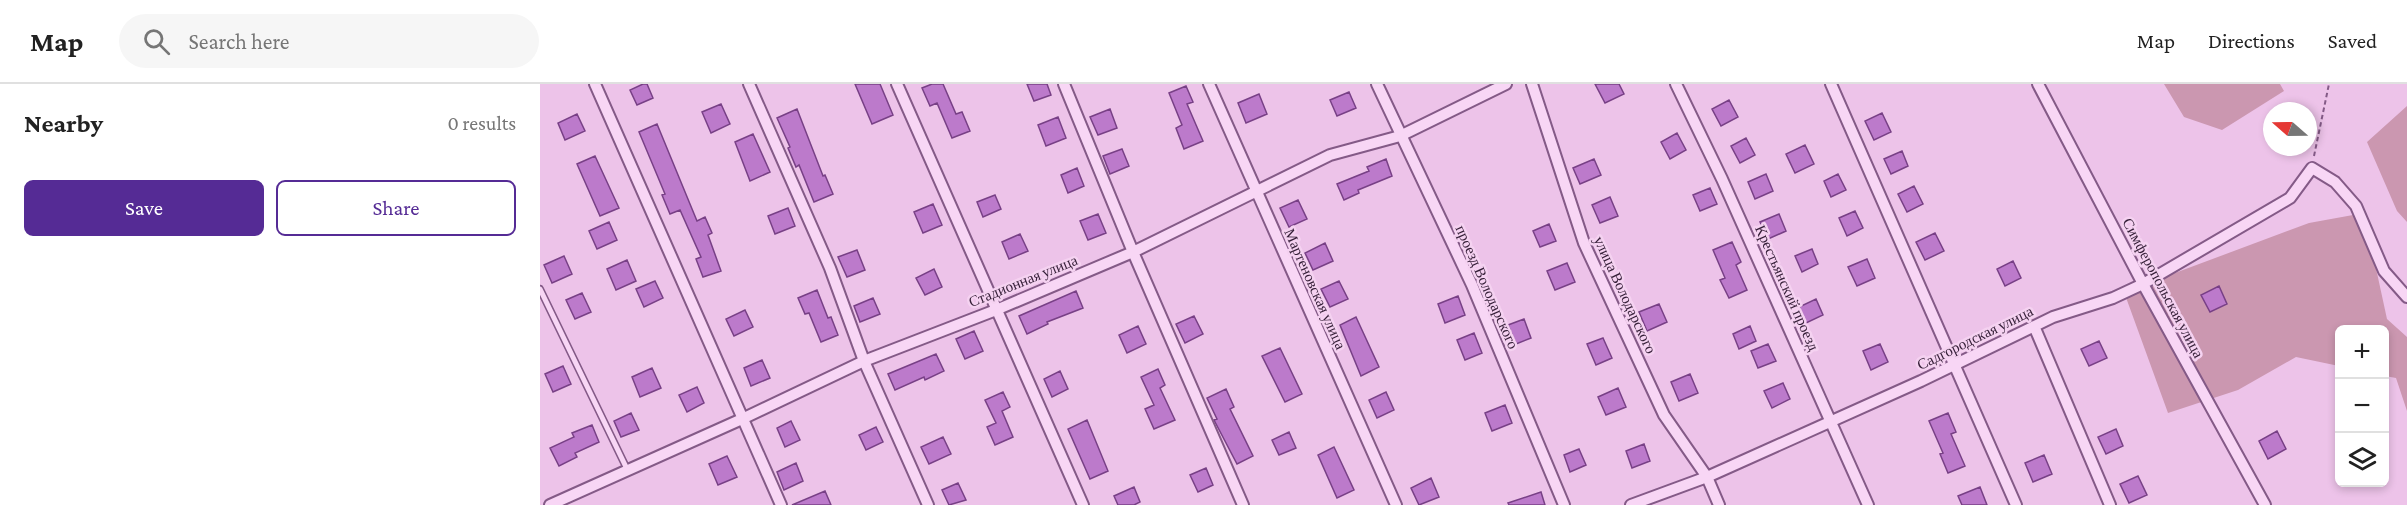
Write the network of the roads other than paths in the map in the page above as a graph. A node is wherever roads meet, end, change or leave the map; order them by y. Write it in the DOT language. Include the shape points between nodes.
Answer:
graph roads {
  1 [pos="595,84"];
  2 [pos="749,84"];
  3 [pos="897,84"];
  4 [pos="1064,84"];
  5 [pos="1209,84"];
  6 [pos="1377,84"];
  7 [pos="1506,84"];
  8 [pos="1532,84"];
  9 [pos="1676,84"];
  10 [pos="1831,84"];
  11 [pos="2038,84"];
  12 [pos="1400,136"];
  13 [pos="1256,193"];
  14 [pos="1133,252"];
  15 [pos="2143,284"];
  16 [pos="540,289"];
  17 [pos="2407,297"];
  18 [pos="996,310"];
  19 [pos="2034,326"];
  20 [pos="864,361"];
  21 [pos="1954,364"];
  22 [pos="742,419"];
  23 [pos="1830,420"];
  24 [pos="627,469"];
  25 [pos="1707,477"];
  26 [pos="550,505"];
  27 [pos="781,505"];
  28 [pos="928,505"];
  29 [pos="1083,505"];
  30 [pos="1243,505"];
  31 [pos="1396,505"];
  32 [pos="1564,505"];
  33 [pos="1631,505"];
  34 [pos="1719,505"];
  35 [pos="1868,505"];
  36 [pos="2016,505"];
  37 [pos="2110,505"];
  38 [pos="2265,505"];
  1 -- 22 [label="street"];
  2 -- 20 [label="street" via="830,268"];
  3 -- 18 [label="street"];
  4 -- 14 [label="street"];
  5 -- 13 [label="street, Мартеновская улица"];
  6 -- 12 [label="street, проезд Володарского"];
  7 -- 12 [label="street, Стадионная улица"];
  8 -- 25 [label="street, улица Володарского" via="1584,243 1664,415"];
  9 -- 23 [label="street, Крестьянский проезд"];
  10 -- 21 [label="street"];
  11 -- 15 [label="street, Симферопольская улица"];
  12 -- 13 [label="street, Стадионная улица" via="1330,155"];
  12 -- 32 [label="street, проезд Володарского" via="1472,285"];
  13 -- 14 [label="street, Стадионная улица"];
  13 -- 31 [label="street, Мартеновская улица"];
  14 -- 18 [label="street, Стадионная улица"];
  14 -- 30 [label="street"];
  15 -- 17 [label="street, Садгородская улица" via="2290,198 2312,168 2335,182 2356,206 2384,271"];
  15 -- 19 [label="street, Садгородская улица"];
  15 -- 38 [label="street, Симферопольская улица"];
  16 -- 24 [label="lane"];
  18 -- 20 [label="street, Стадионная улица"];
  18 -- 29 [label="street"];
  19 -- 21 [label="street, Садгородская улица"];
  19 -- 37 [label="street"];
  20 -- 22 [label="street, Стадионная улица"];
  20 -- 28 [label="street"];
  21 -- 23 [label="street, Садгородская улица"];
  21 -- 36 [label="street"];
  22 -- 24 [label="street, Стадионная улица"];
  22 -- 27 [label="street"];
  23 -- 25 [label="street, Садгородская улица"];
  23 -- 35 [label="street, Крестьянский проезд"];
  24 -- 26 [label="street, Стадионная улица"];
  25 -- 33 [label="street, Садгородская улица"];
  25 -- 34 [label="street, улица Володарского"];
}
